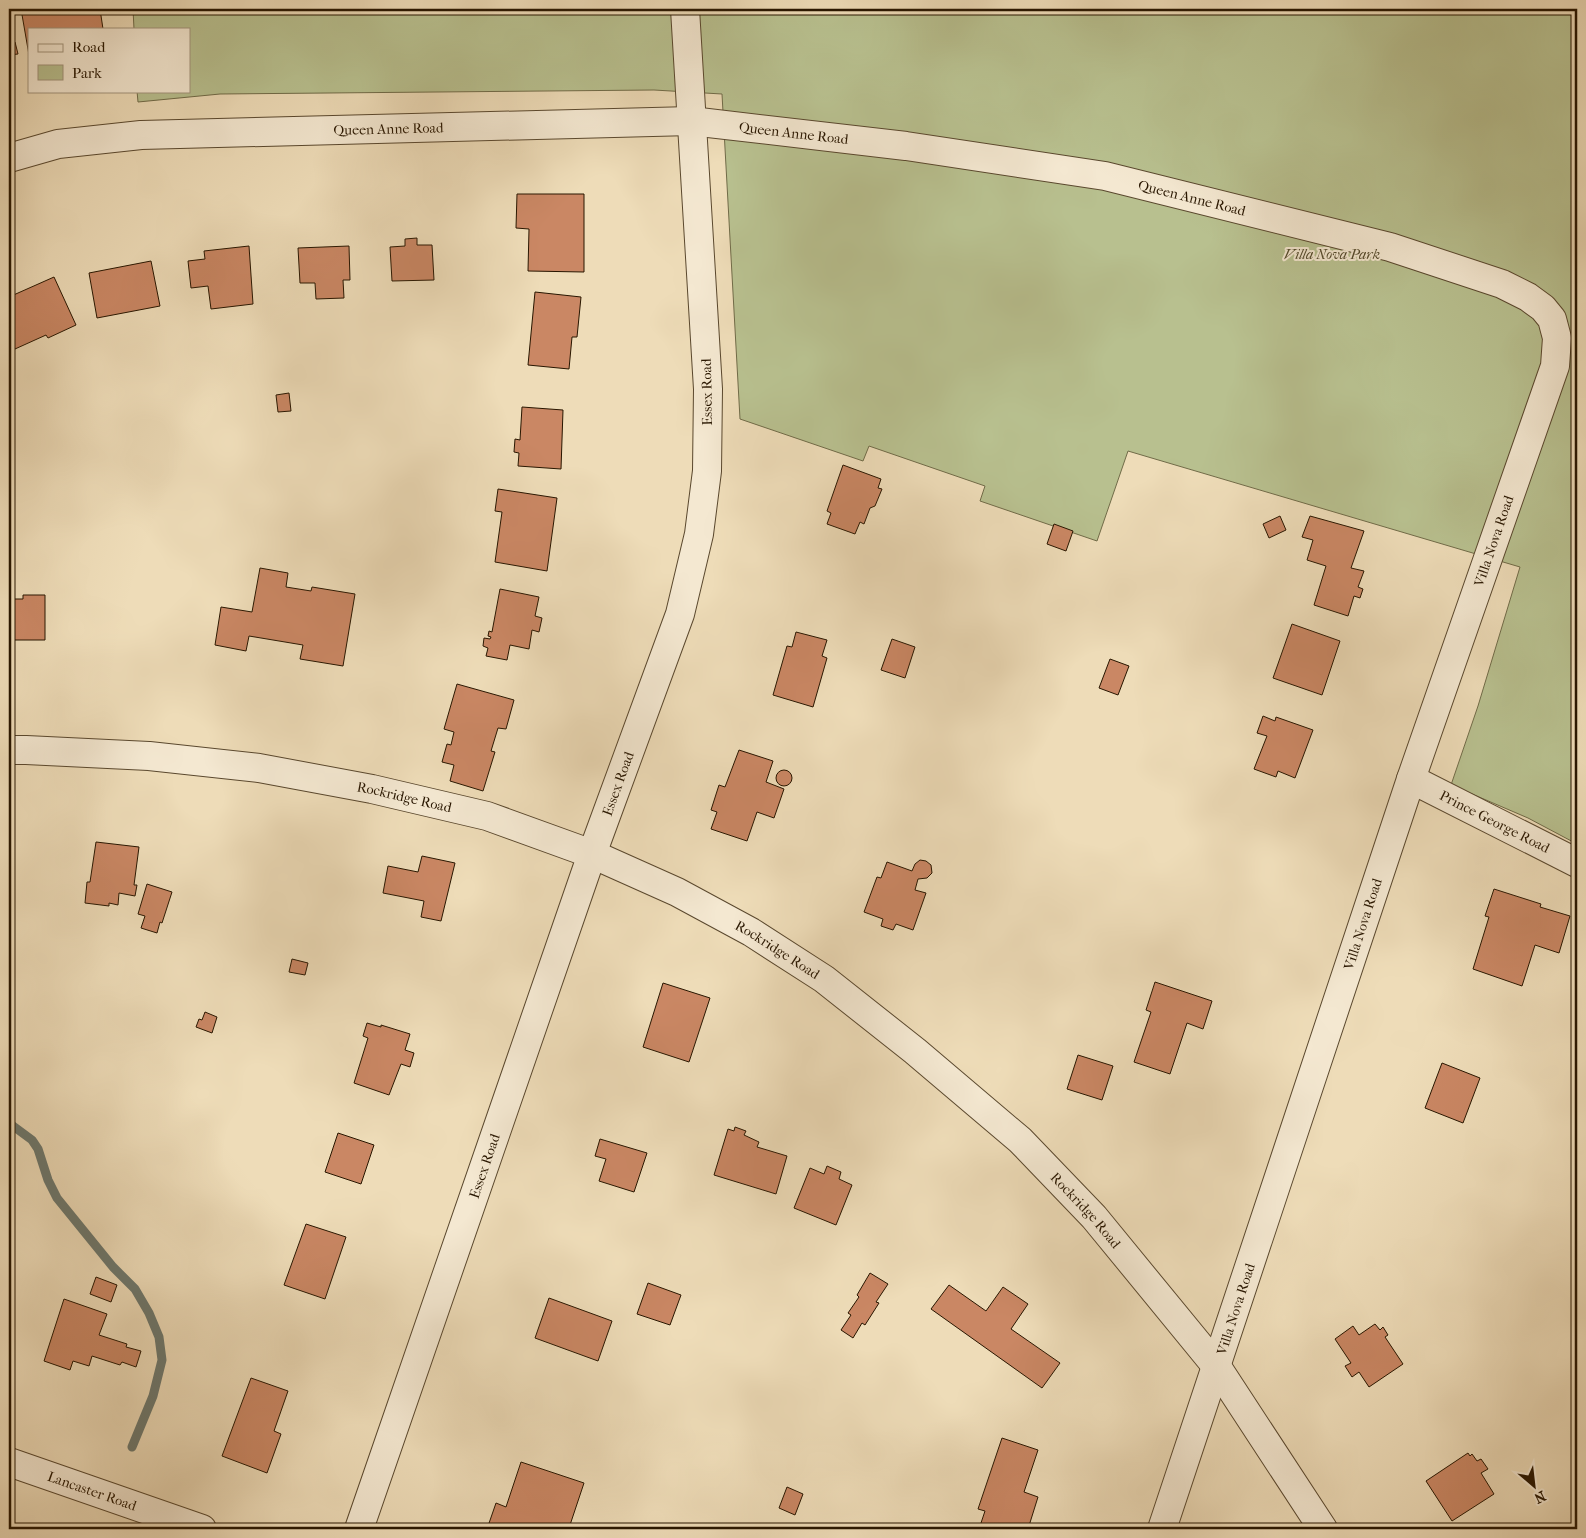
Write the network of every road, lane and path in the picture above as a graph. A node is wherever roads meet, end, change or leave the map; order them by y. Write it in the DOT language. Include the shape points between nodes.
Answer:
graph roads {
  1 [pos="685,9"];
  2 [pos="691,121"];
  3 [pos="9,158"];
  4 [pos="1552,320"];
  5 [pos="9,750"];
  6 [pos="1411,779"];
  7 [pos="592,854"];
  8 [pos="1577,863"];
  9 [pos="1217,1367"];
  10 [pos="9,1462"];
  11 [pos="202,1529"];
  12 [pos="359,1529"];
  13 [pos="1162,1529"];
  14 [pos="1323,1529"];
  1 -- 2 [label="street, Essex Road"];
  2 -- 3 [label="street, Queen Anne Road" via="141,135 58,144"];
  2 -- 4 [label="street, Queen Anne Road" via="906,146 1105,176 1390,247 1502,284 1528,297"];
  2 -- 7 [label="street, Essex Road" via="708,389 707,471 699,534 680,614"];
  4 -- 6 [label="street, Villa Nova Road" via="1557,338 1555,366"];
  5 -- 7 [label="street, Rockridge Road" via="149,756 259,768 372,789 487,816"];
  6 -- 8 [label="street, Prince George Road"];
  6 -- 9 [label="street, Villa Nova Road"];
  7 -- 9 [label="street, Rockridge Road" via="677,892 751,932 824,979 915,1051 1020,1140 1094,1217"];
  7 -- 12 [label="street, Essex Road"];
  9 -- 13 [label="street, Villa Nova Road"];
  9 -- 14 [label="street, Rockridge Road"];
  10 -- 11 [label="street, Lancaster Road"];
}
